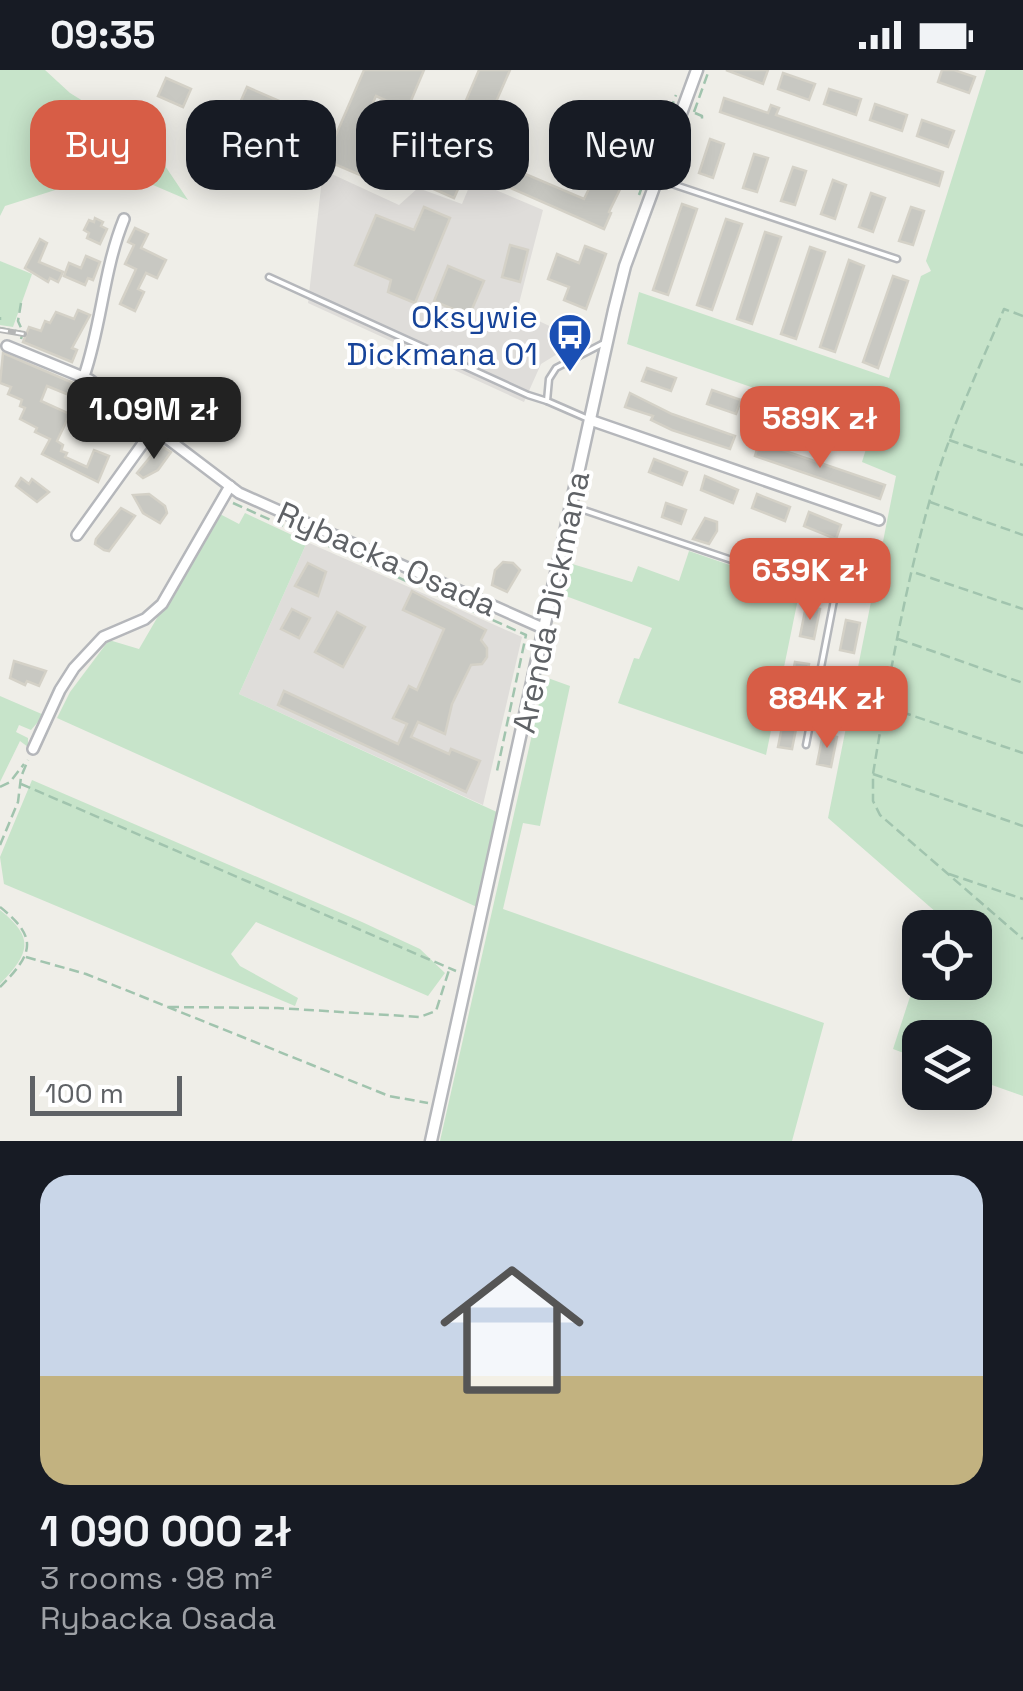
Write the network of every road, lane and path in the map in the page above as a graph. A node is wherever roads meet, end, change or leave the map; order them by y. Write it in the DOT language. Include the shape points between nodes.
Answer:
graph roads {
  1 [pos="696,70"];
  2 [pos="709,70"];
  3 [pos="685,100"];
  4 [pos="694,112"];
  5 [pos="691,116"];
  6 [pos="702,122"];
  7 [pos="653,190"];
  8 [pos="691,190"];
  9 [pos="124,220"];
  10 [pos="898,260"];
  11 [pos="269,277"];
  12 [pos="21,303"];
  13 [pos="1023,316"];
  14 [pos="0,328"];
  15 [pos="22,332"];
  16 [pos="607,344"];
  17 [pos="8,346"];
  18 [pos="18,350"];
  19 [pos="84,376"];
  20 [pos="547,401"];
  21 [pos="590,420"];
  22 [pos="162,435"];
  23 [pos="949,440"];
  24 [pos="1023,465"];
  25 [pos="230,486"];
  26 [pos="222,498"];
  27 [pos="929,502"];
  28 [pos="572,506"];
  29 [pos="879,520"];
  30 [pos="76,534"];
  31 [pos="1023,535"];
  32 [pos="913,572"];
  33 [pos="1023,609"];
  34 [pos="545,630"];
  35 [pos="898,640"];
  36 [pos="524,642"];
  37 [pos="531,644"];
  38 [pos="1023,682"];
  39 [pos="884,706"];
  40 [pos="806,745"];
  41 [pos="34,749"];
  42 [pos="1023,753"];
  43 [pos="28,762"];
  44 [pos="497,771"];
  45 [pos="872,774"];
  46 [pos="21,784"];
  47 [pos="0,786"];
  48 [pos="1023,826"];
  49 [pos="0,845"];
  50 [pos="946,873"];
  51 [pos="1023,899"];
  52 [pos="0,907"];
  53 [pos="1023,939"];
  54 [pos="26,956"];
  55 [pos="450,968"];
  56 [pos="469,976"];
  57 [pos="0,987"];
  58 [pos="166,1007"];
  59 [pos="439,1109"];
  60 [pos="432,1141"];
  1 -- 3 [label="street, Arenda Dickmana"];
  2 -- 4 [label="path"];
  4 -- 5 [label="path"];
  4 -- 6 [label="path"];
  7 -- 16 [label="street, Arenda Dickmana"];
  8 -- 10 [label="lane"];
  9 -- 19 [label="street" via="107,263"];
  11 -- 20 [label="lane"];
  12 -- 15 [label="path"];
  13 -- 23 [label="path" via="1004,310"];
  14 -- 15 [label="path"];
  15 -- 18 [label="path"];
  16 -- 20 [label="lane" via="556,368"];
  16 -- 21 [label="street, Arenda Dickmana"];
  17 -- 18 [label="street, Rybacka Osada"];
  18 -- 19 [label="street, Rybacka Osada"];
  19 -- 22 [label="street, Rybacka Osada"];
  20 -- 21 [label="lane"];
  21 -- 28 [label="street, Arenda Dickmana"];
  21 -- 29 [label="street"];
  22 -- 25 [label="street, Rybacka Osada"];
  22 -- 30 [label="street" via="144,442"];
  23 -- 24 [label="path"];
  23 -- 27 [label="path"];
  25 -- 26 [label="street"];
  25 -- 34 [label="street, Rybacka Osada"];
  26 -- 36 [label="path" via="526,635"];
  26 -- 41 [label="street" via="162,604 103,637 74,668"];
  27 -- 31 [label="path"];
  27 -- 32 [label="path"];
  28 -- 34 [label="street, Arenda Dickmana"];
  28 -- 40 [label="lane" via="835,595"];
  32 -- 33 [label="path"];
  32 -- 35 [label="path"];
  34 -- 56 [label="street, Arenda Dickmana"];
  35 -- 38 [label="path"];
  35 -- 39 [label="path"];
  36 -- 37 [label="path"];
  36 -- 44 [label="path"];
  39 -- 42 [label="path"];
  39 -- 45 [label="path"];
  41 -- 43 [label="path"];
  43 -- 46 [label="path"];
  43 -- 47 [label="path"];
  45 -- 48 [label="path"];
  45 -- 50 [label="path" via="880,815"];
  46 -- 49 [label="path"];
  46 -- 55 [label="path"];
  50 -- 51 [label="path"];
  50 -- 53 [label="path"];
  52 -- 54 [label="path" via="24,929"];
  54 -- 57 [label="path"];
  54 -- 58 [label="path"];
  55 -- 56 [label="path"];
  55 -- 58 [label="path" via="436,1011 420,1017"];
  56 -- 59 [label="street, Arenda Dickmana"];
  58 -- 59 [label="path" via="388,1096"];
  59 -- 60 [label="street, Arenda Dickmana"];
}
